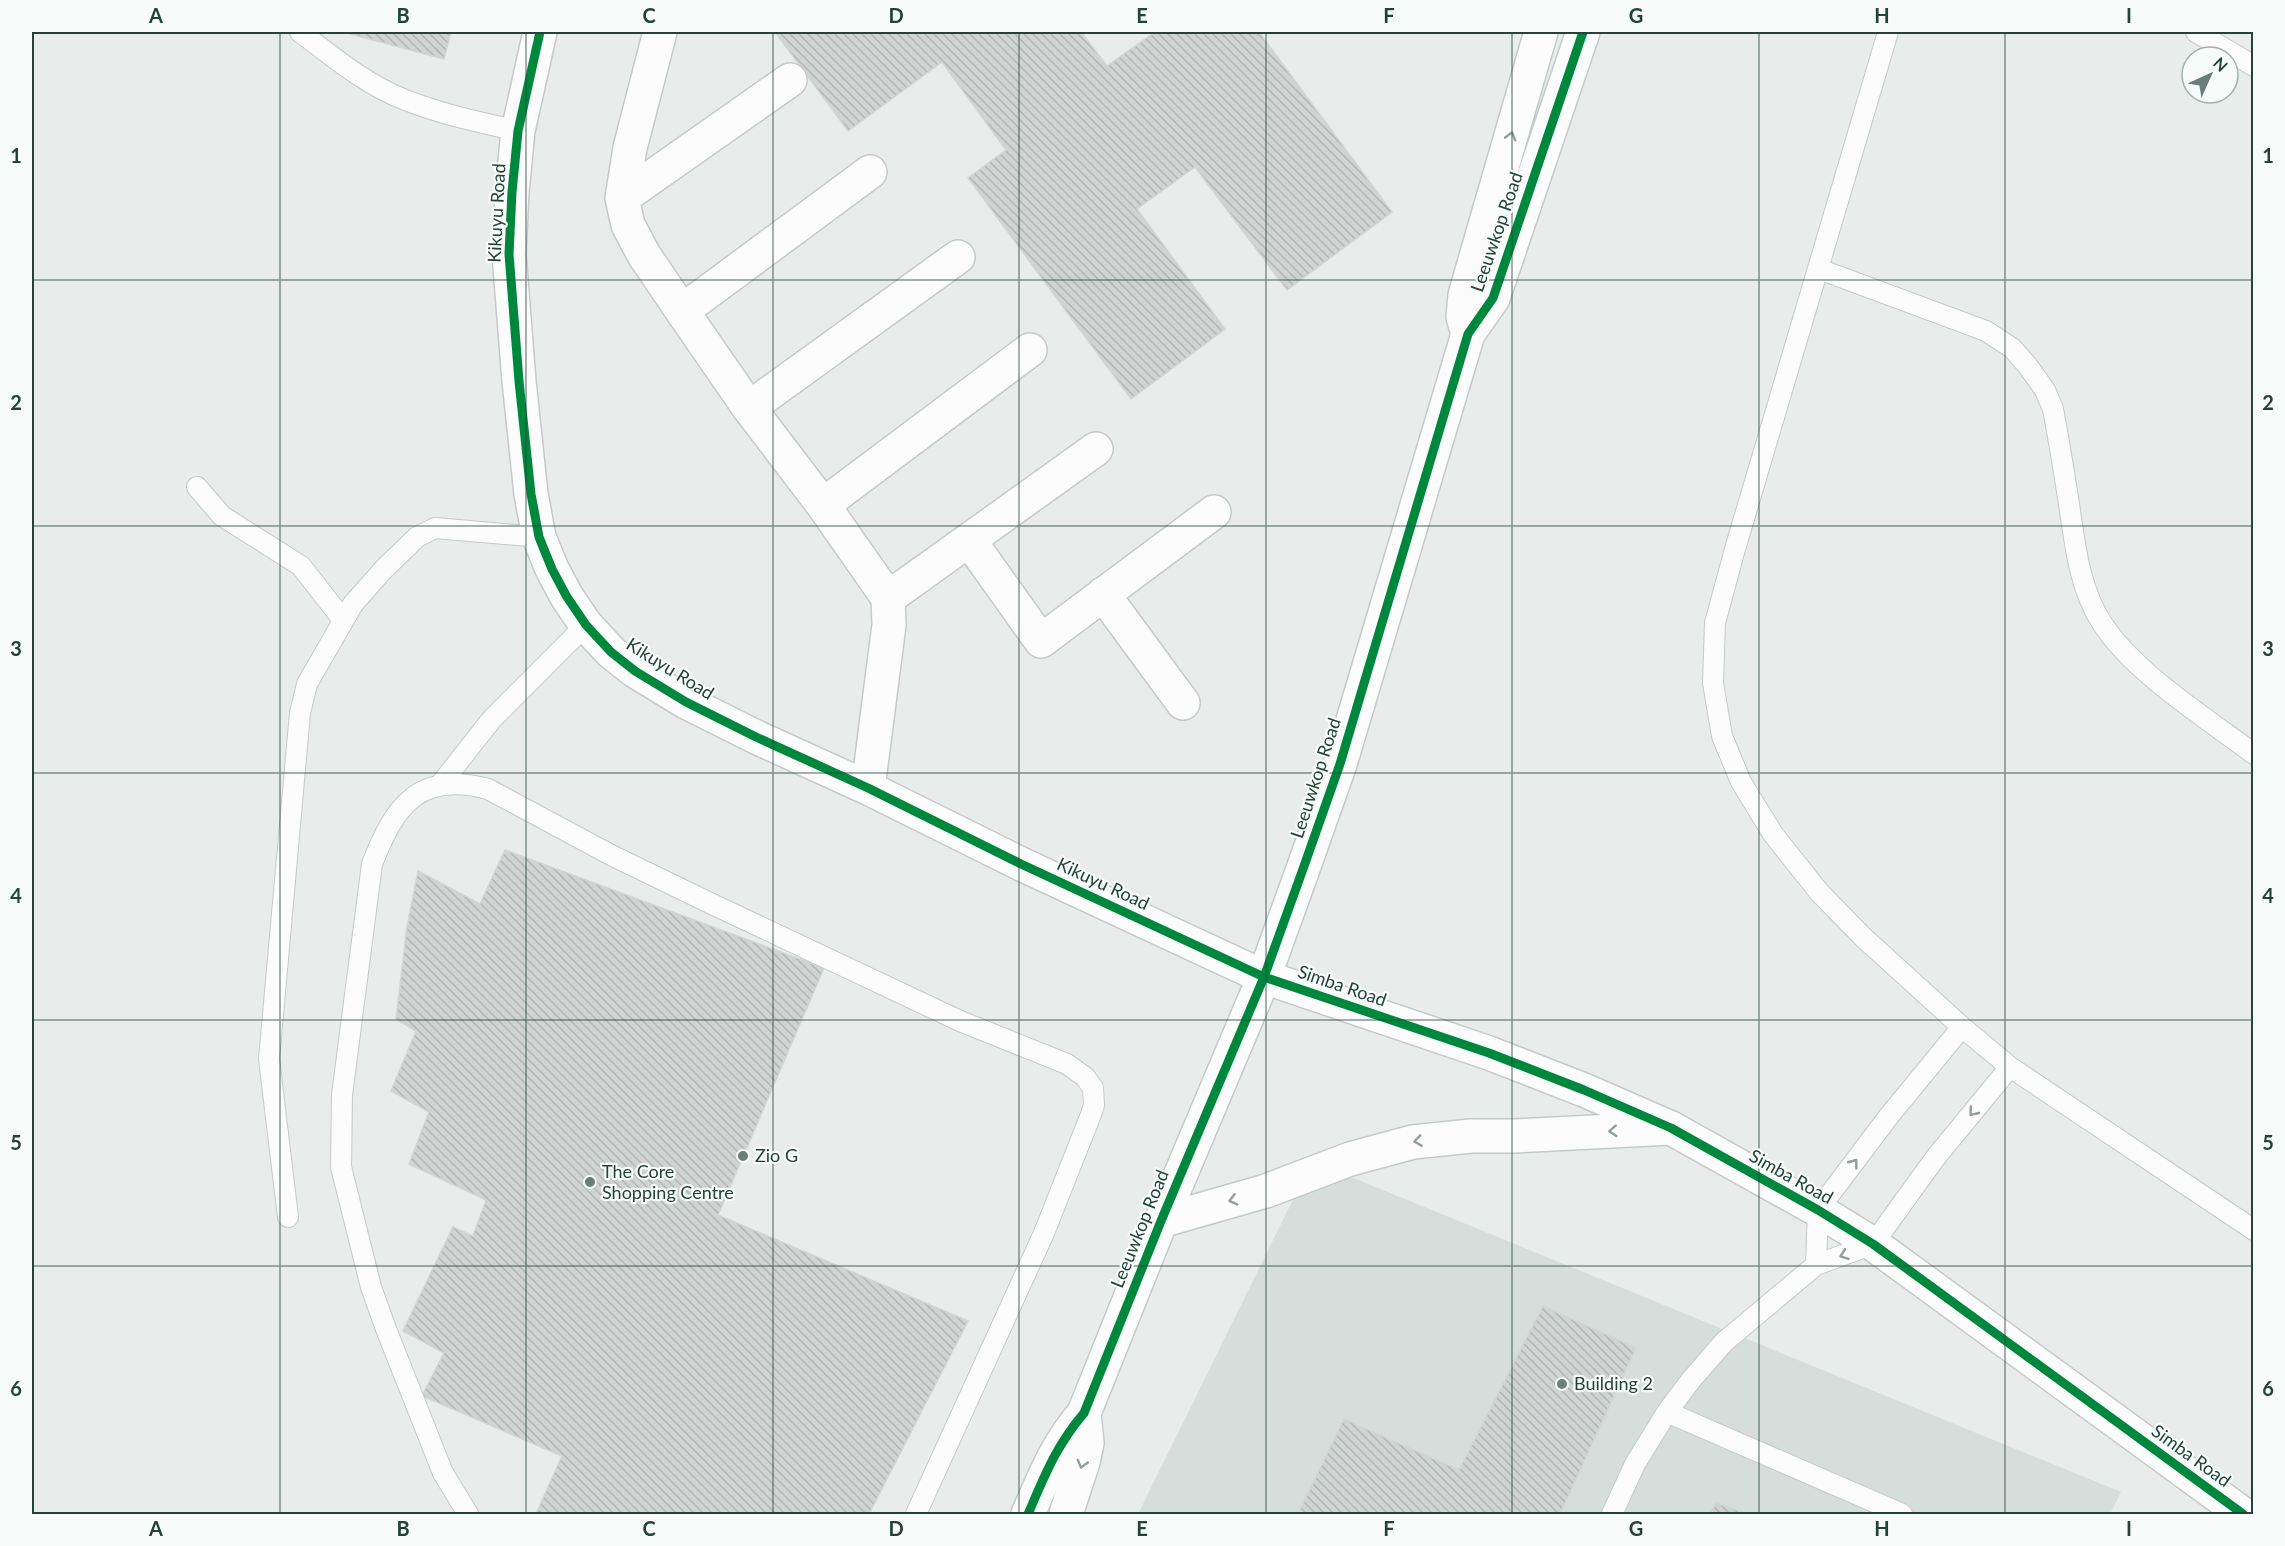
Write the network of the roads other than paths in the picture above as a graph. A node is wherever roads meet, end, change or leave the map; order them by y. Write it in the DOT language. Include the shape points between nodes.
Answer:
graph roads {
  1 [pos="300,32"];
  2 [pos="540,32"];
  3 [pos="660,32"];
  4 [pos="1541,32"];
  5 [pos="1583,32"];
  6 [pos="1888,32"];
  7 [pos="2196,32"];
  8 [pos="2253,66"];
  9 [pos="790,80"];
  10 [pos="518,131"];
  11 [pos="870,172"];
  12 [pos="622,198"];
  13 [pos="958,257"];
  14 [pos="1819,269"];
  15 [pos="682,311"];
  16 [pos="1468,334"];
  17 [pos="1030,350"];
  18 [pos="750,408"];
  19 [pos="1096,449"];
  20 [pos="197,487"];
  21 [pos="823,505"];
  22 [pos="1214,512"];
  23 [pos="539,537"];
  24 [pos="969,540"];
  25 [pos="1103,594"];
  26 [pos="888,598"];
  27 [pos="343,620"];
  28 [pos="586,625"];
  29 [pos="1183,703"];
  30 [pos="2253,754"];
  31 [pos="440,785"];
  32 [pos="868,788"];
  33 [pos="1264,977"];
  34 [pos="1962,1027"];
  35 [pos="2010,1067"];
  36 [pos="1671,1128"];
  37 [pos="1818,1210"];
  38 [pos="288,1217"];
  39 [pos="1161,1221"];
  40 [pos="2253,1230"];
  41 [pos="1873,1244"];
  42 [pos="1816,1265"];
  43 [pos="1667,1412"];
  44 [pos="1084,1413"];
  45 [pos="468,1515"];
  46 [pos="916,1515"];
  47 [pos="1028,1515"];
  48 [pos="1066,1515"];
  49 [pos="1612,1515"];
  50 [pos="1902,1515"];
  51 [pos="2243,1515"];
  1 -- 10 [label="lane" via="360,77 402,99"];
  2 -- 10 [label="street, Kikuyu Road"];
  3 -- 12 [label="street" via="630,148"];
  16 -- 4 [label="street, Leeuwkop Road, one-way" via="1463,317 1465,295"];
  5 -- 16 [label="street, Leeuwkop Road" via="1492,298"];
  6 -- 14 [label="lane"];
  7 -- 8 [label="lane"];
  9 -- 12 [label="street"];
  10 -- 23 [label="street, Kikuyu Road" via="509,254 519,381"];
  11 -- 15 [label="street"];
  12 -- 15 [label="street" via="628,225"];
  13 -- 18 [label="street"];
  14 -- 30 [label="lane" via="1986,331 2012,348 2045,390 2053,409 2086,592 2102,622 2144,670"];
  14 -- 34 [label="lane" via="1715,623 1713,683 1722,736 1741,782 1773,834 1819,892"];
  15 -- 18 [label="street"];
  16 -- 33 [label="street, Leeuwkop Road" via="1340,764"];
  17 -- 21 [label="street"];
  18 -- 21 [label="street"];
  19 -- 24 [label="street"];
  20 -- 27 [label="lane" via="222,516 301,566"];
  21 -- 26 [label="street"];
  22 -- 25 [label="street"];
  23 -- 27 [label="lane" via="435,528 417,537 383,570"];
  23 -- 28 [label="street, Kikuyu Road" via="567,597"];
  24 -- 25 [label="street" via="1041,640"];
  24 -- 26 [label="street"];
  25 -- 29 [label="street"];
  26 -- 32 [label="street" via="889,625"];
  27 -- 38 [label="lane" via="307,684 300,712 269,1059"];
  28 -- 31 [label="lane" via="492,719"];
  28 -- 32 [label="street, Kikuyu Road" via="635,671 686,702"];
  31 -- 45 [label="lane" via="417,793 394,816 372,864 342,1095 341,1167 371,1287 386,1329 444,1473"];
  31 -- 46 [label="lane" via="467,783 488,789 712,904 960,1021 1068,1064 1093,1089 1090,1117 1044,1233"];
  32 -- 33 [label="street, Kikuyu Road"];
  33 -- 36 [label="street, Simba Road" via="1489,1053"];
  33 -- 39 [label="street, Leeuwkop Road"];
  34 -- 35 [label="lane"];
  37 -- 34 [label="lane, one-way"];
  35 -- 40 [label="lane"];
  35 -- 41 [label="lane, one-way" via="1936,1157"];
  36 -- 37 [label="street, Simba Road"];
  36 -- 39 [label="street, one-way" via="1413,1142"];
  37 -- 41 [label="street, Simba Road"];
  37 -- 42 [label="lane"];
  39 -- 44 [label="street, Leeuwkop Road"];
  41 -- 42 [label="lane, one-way"];
  41 -- 51 [label="street, Simba Road"];
  42 -- 43 [label="lane" via="1724,1342"];
  43 -- 49 [label="lane" via="1635,1464"];
  43 -- 50 [label="lane"];
  44 -- 47 [label="street, Leeuwkop Road" via="1060,1444"];
  44 -- 48 [label="street, Leeuwkop Road, one-way" via="1085,1453"];
}
